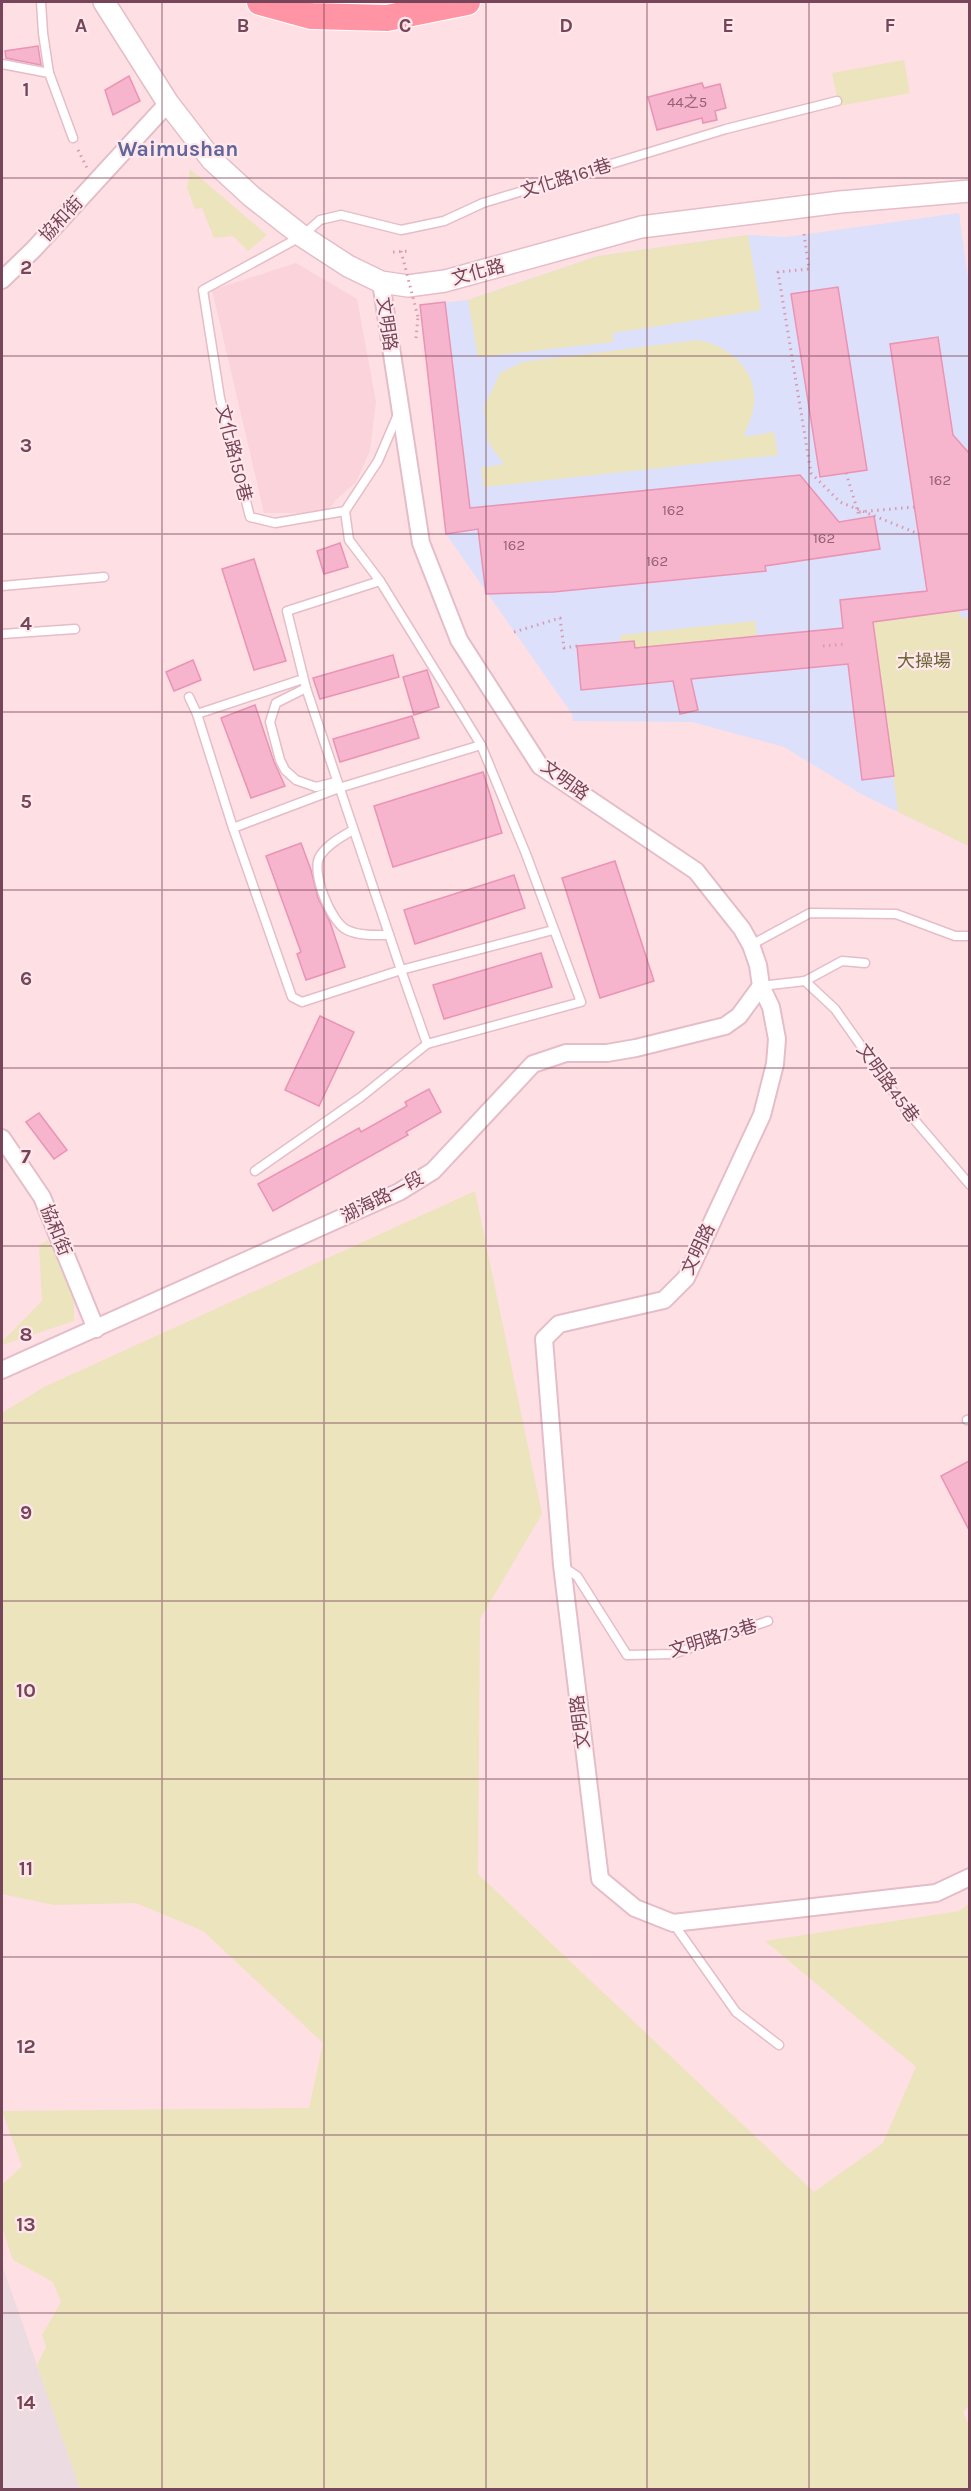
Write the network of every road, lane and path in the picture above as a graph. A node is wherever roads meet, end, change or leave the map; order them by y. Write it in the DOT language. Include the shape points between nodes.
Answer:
graph roads {
  1 [pos="41,2"];
  2 [pos="104,2"];
  3 [pos="260,2"];
  4 [pos="467,2"];
  5 [pos="2,64"];
  6 [pos="49,73"];
  7 [pos="837,101"];
  8 [pos="168,103"];
  9 [pos="73,138"];
  10 [pos="94,183"];
  11 [pos="969,191"];
  12 [pos="804,234"];
  13 [pos="302,236"];
  14 [pos="401,251"];
  15 [pos="409,251"];
  16 [pos="393,252"];
  17 [pos="2,280"];
  18 [pos="381,282"];
  19 [pos="416,338"];
  20 [pos="400,409"];
  21 [pos="846,473"];
  22 [pos="915,507"];
  23 [pos="345,511"];
  24 [pos="858,512"];
  25 [pos="859,519"];
  26 [pos="919,534"];
  27 [pos="104,576"];
  28 [pos="380,581"];
  29 [pos="2,586"];
  30 [pos="75,629"];
  31 [pos="514,632"];
  32 [pos="2,634"];
  33 [pos="845,644"];
  34 [pos="577,646"];
  35 [pos="823,646"];
  36 [pos="303,679"];
  37 [pos="306,688"];
  38 [pos="189,697"];
  39 [pos="197,714"];
  40 [pos="481,745"];
  41 [pos="337,785"];
  42 [pos="232,828"];
  43 [pos="353,830"];
  44 [pos="553,930"];
  45 [pos="389,935"];
  46 [pos="969,936"];
  47 [pos="751,945"];
  48 [pos="865,963"];
  49 [pos="401,970"];
  50 [pos="805,981"];
  51 [pos="761,986"];
  52 [pos="427,1044"];
  53 [pos="2,1138"];
  54 [pos="255,1171"];
  55 [pos="969,1185"];
  56 [pos="96,1329"];
  57 [pos="2,1370"];
  58 [pos="562,1565"];
  59 [pos="768,1622"];
  60 [pos="969,1877"];
  61 [pos="673,1923"];
  62 [pos="779,2045"];
  1 -- 6 [label="lane"];
  2 -- 8 [label="street, 文化路"];
  3 -- 4 [label="main road" via="311,16 387,18"];
  5 -- 6 [label="lane"];
  6 -- 9 [label="lane"];
  7 -- 13 [label="lane, 文化路161巷" via="726,129 483,203 444,221 400,230 341,215 320,219"];
  8 -- 10 [label="street, 協和街"];
  8 -- 13 [label="street, 文化路" via="212,160"];
  9 -- 10 [label="path, 協和街"];
  10 -- 17 [label="street, 協和街"];
  11 -- 18 [label="street, 文化路" via="641,226 444,280 408,286"];
  12 -- 26 [label="path" via="809,268 778,273 811,473 840,502"];
  13 -- 18 [label="street, 文化路"];
  13 -- 23 [label="lane, 文化路150巷" via="203,290 220,398 250,517 275,523"];
  14 -- 15 [label="path"];
  14 -- 16 [label="path"];
  14 -- 19 [label="path, bridge" via="418,317"];
  18 -- 20 [label="street, 文明路"];
  20 -- 23 [label="lane" via="378,461"];
  20 -- 47 [label="street, 文明路" via="421,543 459,640 496,700 540,766 696,871"];
  21 -- 24 [label="path, bridge"];
  22 -- 24 [label="path, bridge"];
  23 -- 28 [label="lane" via="350,540"];
  24 -- 25 [label="path, bridge"];
  27 -- 29 [label="lane"];
  28 -- 36 [label="lane" via="287,611"];
  28 -- 40 [label="lane"];
  30 -- 32 [label="lane"];
  31 -- 34 [label="path" via="560,618 564,648"];
  33 -- 35 [label="path"];
  36 -- 37 [label="lane"];
  36 -- 39 [label="lane"];
  37 -- 41 [label="lane"];
  37 -- 41 [label="lane" via="276,703 270,722 280,760 296,780 316,787"];
  38 -- 39 [label="lane"];
  39 -- 42 [label="lane"];
  40 -- 41 [label="lane"];
  40 -- 44 [label="lane"];
  41 -- 42 [label="lane"];
  41 -- 43 [label="lane"];
  42 -- 49 [label="lane" via="292,997 302,1002"];
  43 -- 45 [label="lane"];
  43 -- 45 [label="lane" via="333,842 319,857 316,867 323,893 332,916 346,930"];
  44 -- 49 [label="lane"];
  44 -- 52 [label="lane" via="581,1002"];
  45 -- 49 [label="lane"];
  46 -- 47 [label="lane" via="955,936 896,914 810,913"];
  47 -- 51 [label="street, 文明路"];
  48 -- 50 [label="lane" via="842,961"];
  49 -- 52 [label="lane"];
  50 -- 51 [label="lane"];
  50 -- 55 [label="lane, 文明路45巷" via="836,1009 907,1111"];
  51 -- 56 [label="street, 湖海路一段" via="739,1016 725,1026 607,1053 566,1053 533,1064 433,1171 399,1191"];
  51 -- 58 [label="street, 文明路" via="771,1007 777,1039 770,1090 686,1278 664,1300 559,1324 544,1339"];
  52 -- 54 [label="lane" via="361,1097"];
  53 -- 56 [label="street, 協和街" via="42,1197"];
  56 -- 57 [label="street, 湖海路一段"];
  58 -- 59 [label="lane, 文明路73巷" via="577,1576 627,1655 673,1654"];
  58 -- 61 [label="street, 文明路" via="600,1878 635,1908"];
  60 -- 61 [label="street, 文明路" via="936,1893"];
  61 -- 62 [label="lane" via="736,2012"];
}
